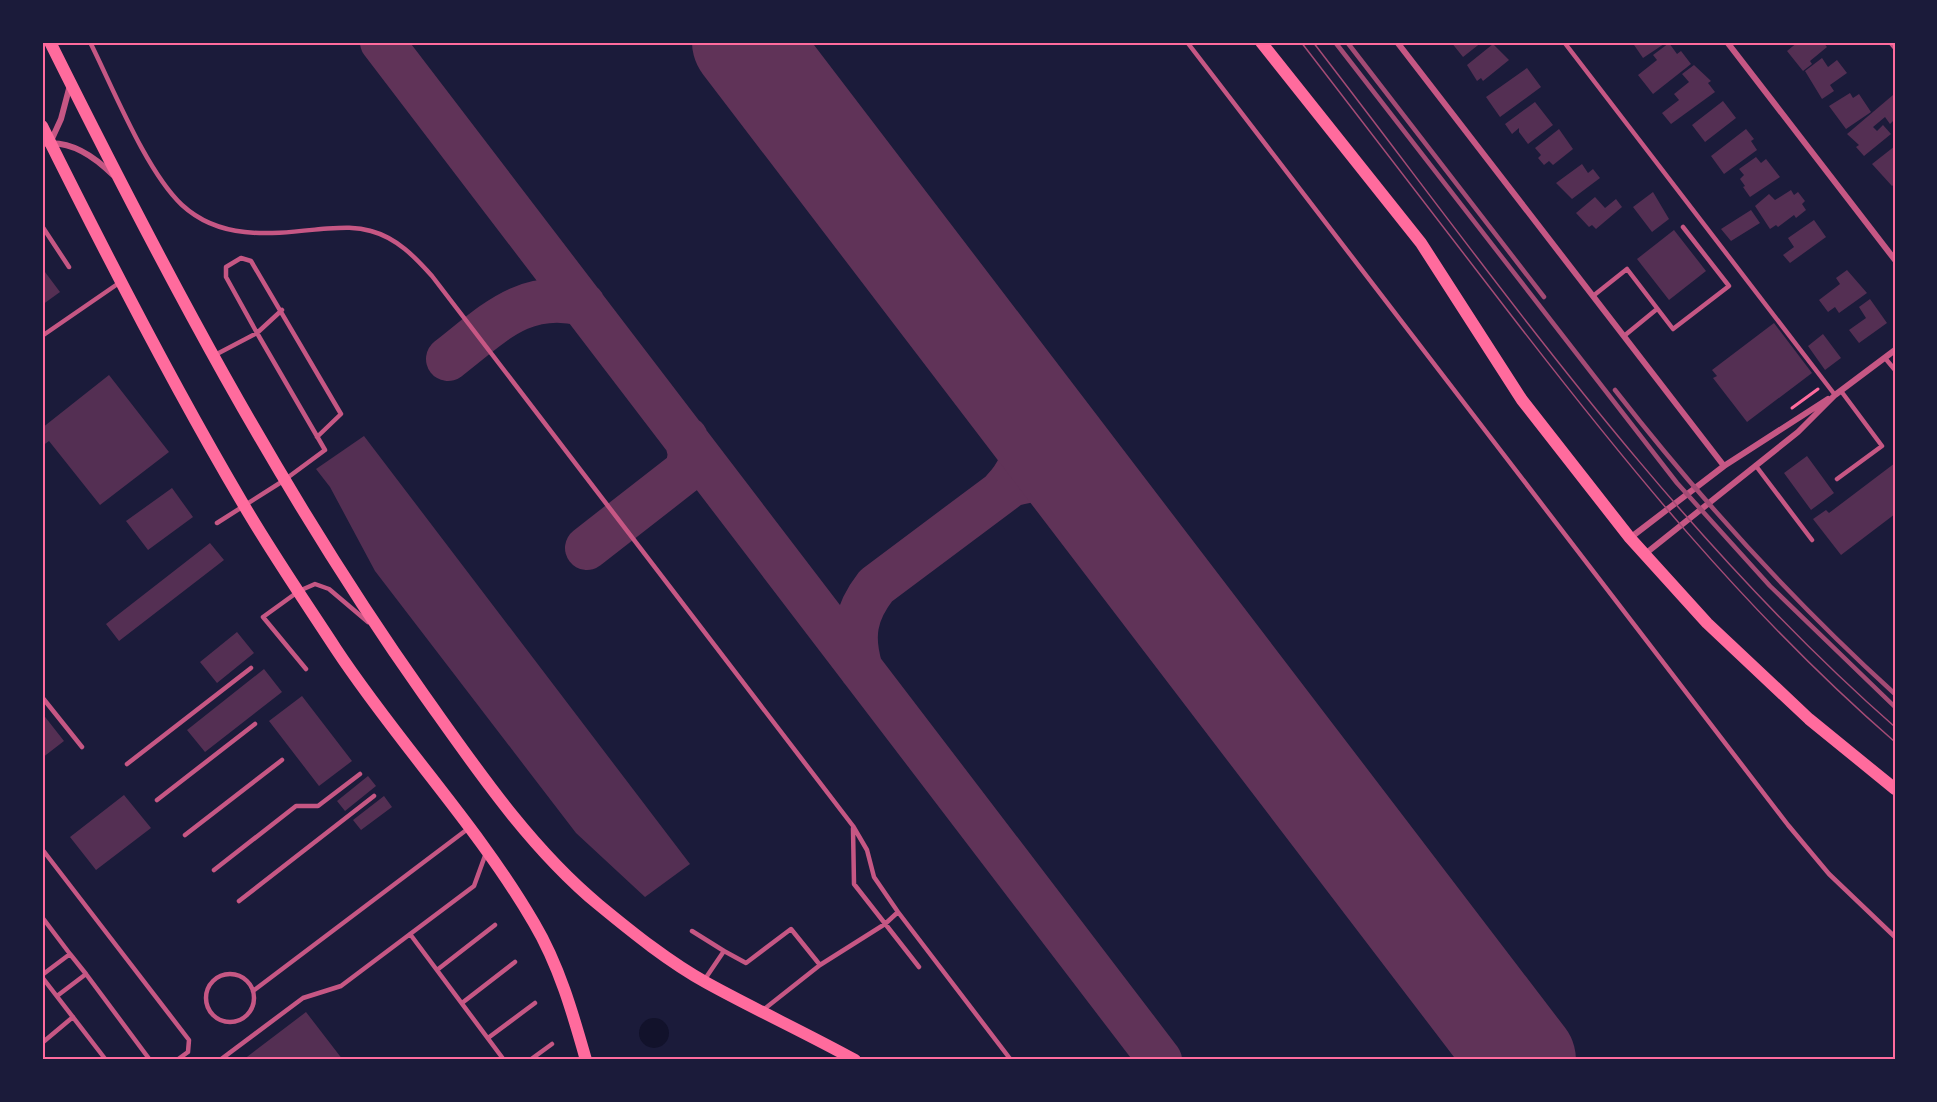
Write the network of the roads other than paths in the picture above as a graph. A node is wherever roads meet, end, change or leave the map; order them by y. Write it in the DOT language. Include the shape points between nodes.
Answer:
graph roads {
  1 [pos="50,42"];
  2 [pos="90,42"];
  3 [pos="1187,42"];
  4 [pos="1261,42"];
  5 [pos="1397,42"];
  6 [pos="1564,42"];
  7 [pos="1727,42"];
  8 [pos="1890,42"];
  9 [pos="1895,48"];
  10 [pos="71,83"];
  11 [pos="42,126"];
  12 [pos="45,145"];
  13 [pos="122,184"];
  14 [pos="42,226"];
  15 [pos="1683,226"];
  16 [pos="1895,260"];
  17 [pos="69,267"];
  18 [pos="122,281"];
  19 [pos="1593,296"];
  20 [pos="1658,309"];
  21 [pos="282,310"];
  22 [pos="257,333"];
  23 [pos="42,336"];
  24 [pos="1624,336"];
  25 [pos="1895,350"];
  26 [pos="213,357"];
  27 [pos="1885,358"];
  28 [pos="1895,370"];
  29 [pos="1838,393"];
  30 [pos="317,437"];
  31 [pos="1724,466"];
  32 [pos="1756,466"];
  33 [pos="1837,479"];
  34 [pos="283,481"];
  35 [pos="243,505"];
  36 [pos="217,523"];
  37 [pos="1630,538"];
  38 [pos="1812,540"];
  39 [pos="1645,555"];
  40 [pos="299,591"];
  41 [pos="378,629"];
  42 [pos="251,668"];
  43 [pos="306,669"];
  44 [pos="42,698"];
  45 [pos="255,724"];
  46 [pos="82,747"];
  47 [pos="282,760"];
  48 [pos="127,764"];
  49 [pos="360,774"];
  50 [pos="1895,789"];
  51 [pos="374,796"];
  52 [pos="157,800"];
  53 [pos="853,826"];
  54 [pos="469,828"];
  55 [pos="185,835"];
  56 [pos="42,849"];
  57 [pos="486,850"];
  58 [pos="214,870"];
  59 [pos="239,901"];
  60 [pos="898,912"];
  61 [pos="42,917"];
  62 [pos="885,924"];
  63 [pos="495,925"];
  64 [pos="692,932"];
  65 [pos="410,934"];
  66 [pos="1895,937"];
  67 [pos="724,951"];
  68 [pos="70,954"];
  69 [pos="515,962"];
  70 [pos="820,965"];
  71 [pos="919,967"];
  72 [pos="437,970"];
  73 [pos="87,974"];
  74 [pos="42,976"];
  75 [pos="704,981"];
  76 [pos="253,991"];
  77 [pos="57,996"];
  78 [pos="462,1003"];
  79 [pos="535,1003"];
  80 [pos="761,1012"];
  81 [pos="73,1017"];
  82 [pos="488,1038"];
  83 [pos="42,1043"];
  84 [pos="552,1044"];
  85 [pos="832,1048"];
  86 [pos="106,1060"];
  87 [pos="150,1060"];
  88 [pos="177,1060"];
  89 [pos="220,1060"];
  90 [pos="504,1060"];
  91 [pos="530,1060"];
  92 [pos="586,1060"];
  93 [pos="848,1060"];
  94 [pos="855,1060"];
  95 [pos="1011,1060"];
  1 -- 10 [label="main road"];
  2 -- 53 [label="lane" via="166,188 206,221 231,231 258,235 347,227 371,231 412,254 446,293"];
  3 -- 66 [label="lane" via="1788,825 1829,874"];
  4 -- 37 [label="main road" via="1421,243 1522,400"];
  5 -- 19 [label="street"];
  6 -- 29 [label="lane"];
  7 -- 16 [label="street"];
  8 -- 9 [label="lane"];
  10 -- 12 [label="street" via="61,119"];
  10 -- 13 [label="main road"];
  11 -- 12 [label="main road"];
  12 -- 13 [label="street" via="72,147 94,157"];
  12 -- 18 [label="main road"];
  13 -- 26 [label="main road"];
  14 -- 17 [label="lane"];
  15 -- 20 [label="lane" via="1729,286 1673,329"];
  18 -- 23 [label="lane"];
  18 -- 35 [label="main road"];
  19 -- 20 [label="lane" via="1627,269"];
  19 -- 24 [label="street"];
  20 -- 24 [label="lane"];
  21 -- 22 [label="lane"];
  21 -- 22 [label="lane" via="251,261 240,258 226,267 226,277"];
  21 -- 30 [label="lane" via="341,414"];
  22 -- 26 [label="lane"];
  22 -- 30 [label="lane"];
  24 -- 31 [label="street"];
  25 -- 27 [label="street"];
  26 -- 34 [label="main road"];
  27 -- 28 [label="lane"];
  27 -- 29 [label="street"];
  29 -- 31 [label="street"];
  29 -- 32 [label="street"];
  29 -- 33 [label="lane" via="1882,446"];
  30 -- 34 [label="lane" via="325,450"];
  31 -- 37 [label="street"];
  32 -- 38 [label="lane"];
  32 -- 39 [label="street"];
  34 -- 35 [label="lane"];
  34 -- 41 [label="main road"];
  35 -- 36 [label="lane"];
  35 -- 40 [label="main road"];
  37 -- 39 [label="main road"];
  39 -- 50 [label="main road" via="1751,665 1809,719"];
  40 -- 41 [label="lane" via="315,584 330,589"];
  40 -- 43 [label="lane" via="263,617"];
  40 -- 54 [label="main road" via="388,722"];
  41 -- 75 [label="main road" via="459,744 544,851 597,903"];
  42 -- 48 [label="lane"];
  44 -- 46 [label="lane"];
  45 -- 52 [label="lane"];
  47 -- 55 [label="lane"];
  49 -- 58 [label="lane" via="318,806 296,806"];
  51 -- 59 [label="lane"];
  53 -- 60 [label="lane" via="867,850 874,877"];
  53 -- 62 [label="lane" via="854,884"];
  54 -- 57 [label="main road"];
  54 -- 76 [label="lane"];
  56 -- 88 [label="lane" via="189,1040 188,1053"];
  57 -- 65 [label="lane" via="474,886"];
  57 -- 92 [label="main road" via="535,925 565,992"];
  60 -- 62 [label="lane"];
  60 -- 95 [label="lane"];
  61 -- 68 [label="lane"];
  62 -- 70 [label="lane"];
  62 -- 71 [label="lane"];
  63 -- 72 [label="lane"];
  64 -- 67 [label="lane"];
  65 -- 72 [label="lane"];
  65 -- 89 [label="lane" via="340,986 303,998"];
  67 -- 70 [label="lane" via="746,963 791,929"];
  67 -- 75 [label="lane"];
  68 -- 73 [label="lane"];
  68 -- 74 [label="lane"];
  69 -- 78 [label="lane"];
  70 -- 80 [label="lane"];
  72 -- 78 [label="lane"];
  73 -- 77 [label="lane"];
  73 -- 87 [label="lane"];
  74 -- 77 [label="lane"];
  75 -- 80 [label="main road"];
  76 -- 76 [label="lane" via="249,983 236,975 220,976 208,988 207,1004 222,1020 237,1020 249,1012"];
  77 -- 81 [label="lane"];
  78 -- 82 [label="lane"];
  79 -- 82 [label="lane"];
  80 -- 85 [label="main road"];
  81 -- 83 [label="lane"];
  81 -- 86 [label="lane"];
  82 -- 90 [label="lane"];
  84 -- 91 [label="lane"];
  85 -- 93 [label="street"];
  85 -- 94 [label="main road"];
}
